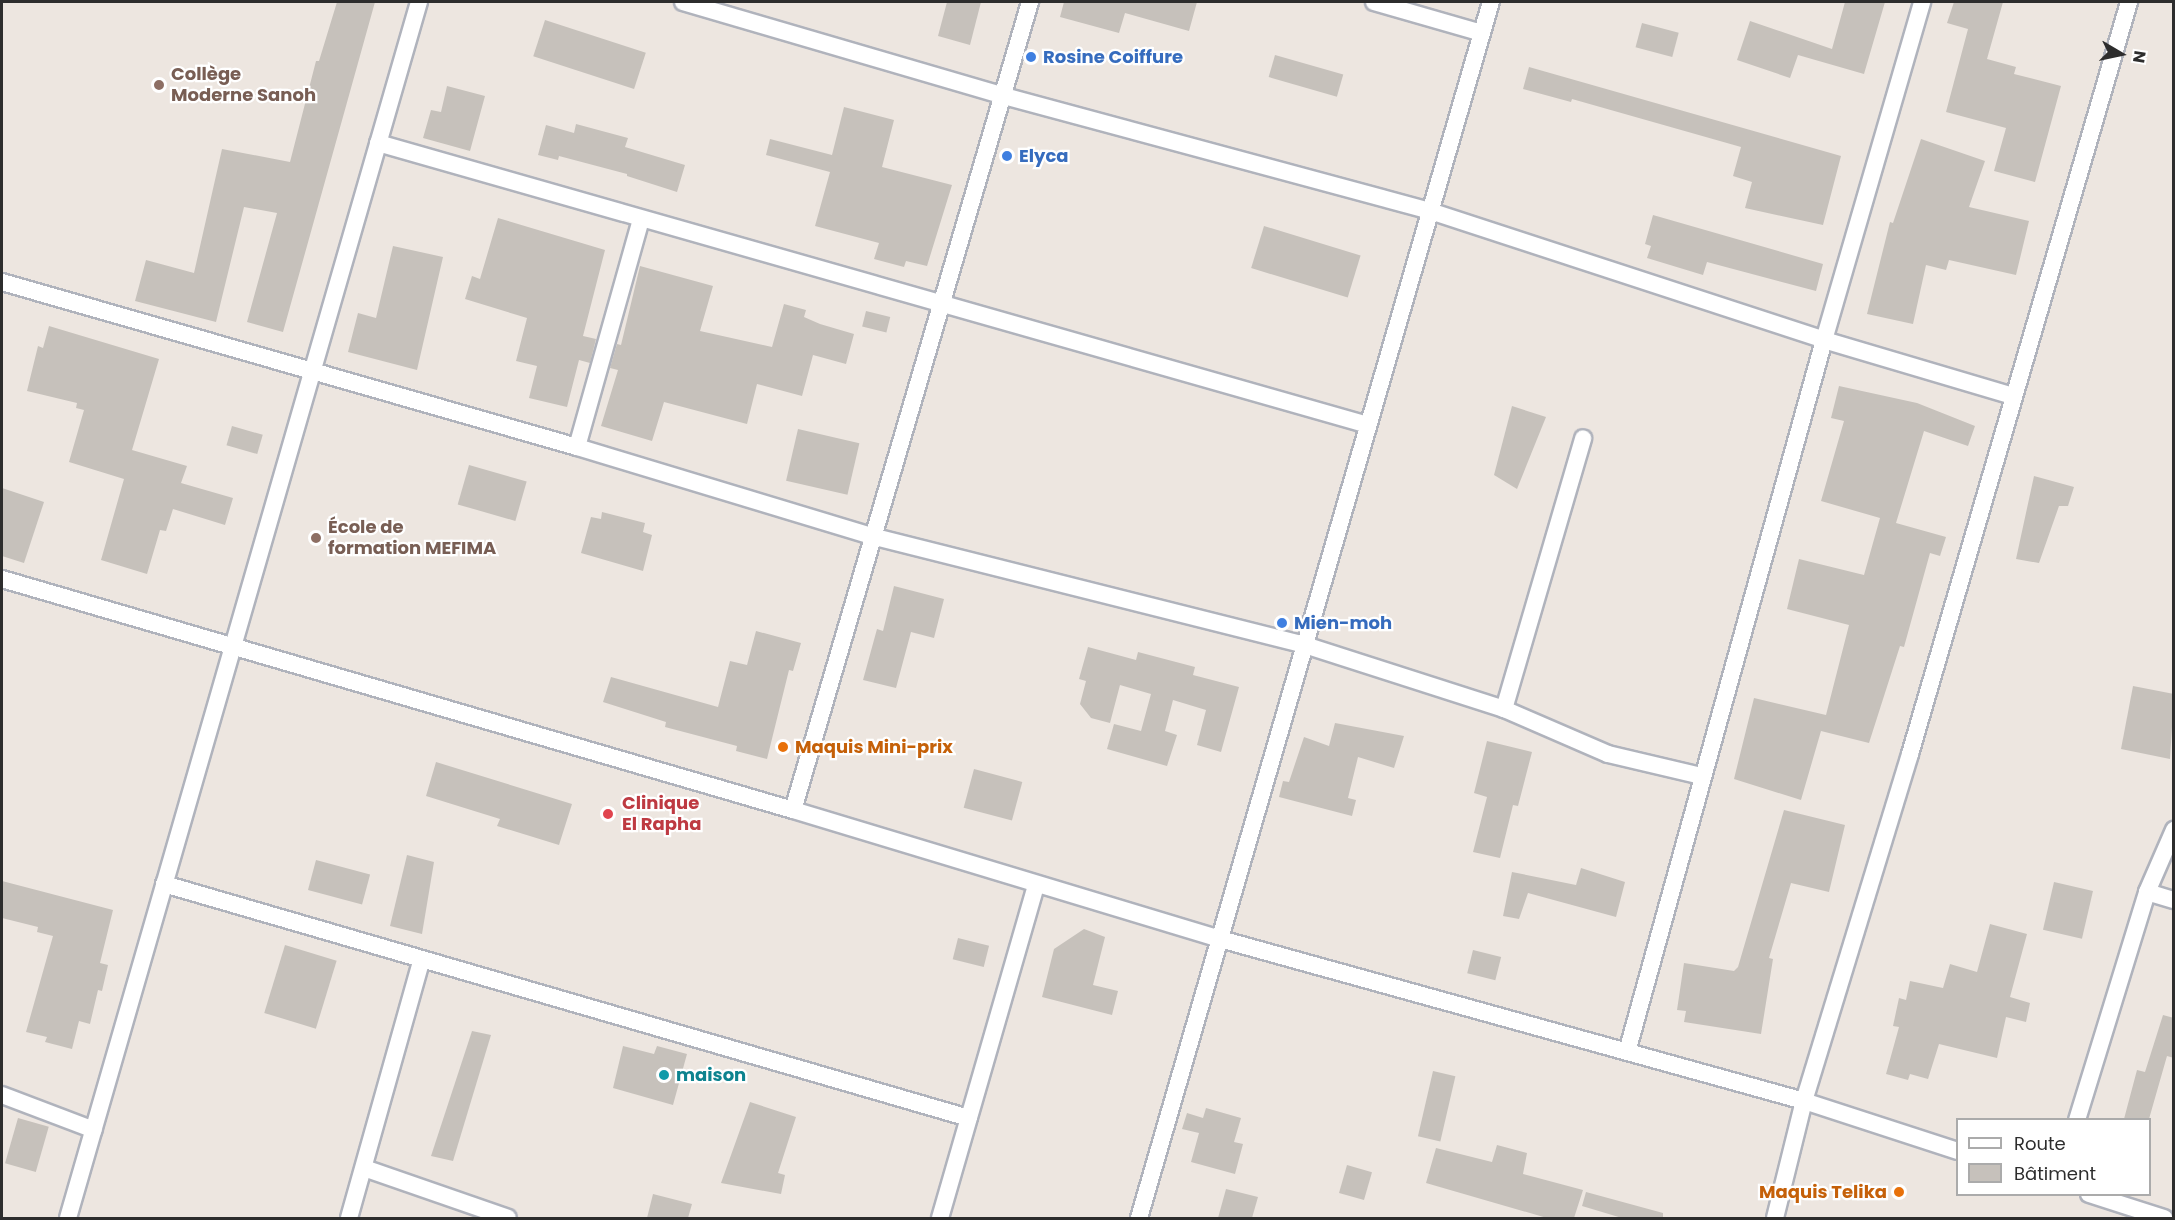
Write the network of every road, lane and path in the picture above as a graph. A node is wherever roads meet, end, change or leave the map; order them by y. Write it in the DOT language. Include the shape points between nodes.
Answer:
graph roads {
  1 [pos="419,2"];
  2 [pos="683,2"];
  3 [pos="1030,2"];
  4 [pos="1374,2"];
  5 [pos="1491,2"];
  6 [pos="1922,2"];
  7 [pos="2129,2"];
  8 [pos="1482,33"];
  9 [pos="1004,96"];
  10 [pos="378,143"];
  11 [pos="1430,211"];
  12 [pos="641,219"];
  13 [pos="2,282"];
  14 [pos="941,305"];
  15 [pos="1824,340"];
  16 [pos="312,374"];
  17 [pos="2013,396"];
  18 [pos="1368,425"];
  19 [pos="1583,438"];
  20 [pos="577,447"];
  21 [pos="871,536"];
  22 [pos="2,579"];
  23 [pos="1305,645"];
  24 [pos="233,647"];
  25 [pos="1504,709"];
  26 [pos="1701,776"];
  27 [pos="793,810"];
  28 [pos="2174,830"];
  29 [pos="164,884"];
  30 [pos="1036,885"];
  31 [pos="2147,892"];
  32 [pos="2174,900"];
  33 [pos="1220,939"];
  34 [pos="422,959"];
  35 [pos="1627,1052"];
  36 [pos="2,1095"];
  37 [pos="1804,1101"];
  38 [pos="969,1118"];
  39 [pos="2077,1118"];
  40 [pos="94,1130"];
  41 [pos="1956,1150"];
  42 [pos="364,1168"];
  43 [pos="2095,1196"];
  44 [pos="68,1218"];
  45 [pos="349,1218"];
  46 [pos="508,1218"];
  47 [pos="940,1218"];
  48 [pos="1139,1218"];
  49 [pos="1774,1218"];
  50 [pos="2164,1218"];
  1 -- 10 [label="street"];
  2 -- 9 [label="street"];
  3 -- 9 [label="street"];
  4 -- 8 [label="street"];
  5 -- 8 [label="street"];
  6 -- 15 [label="street"];
  7 -- 17 [label="street"];
  8 -- 11 [label="street"];
  9 -- 11 [label="street"];
  9 -- 14 [label="street"];
  10 -- 12 [label="street"];
  10 -- 16 [label="street"];
  11 -- 15 [label="street"];
  11 -- 18 [label="street"];
  12 -- 14 [label="street"];
  12 -- 20 [label="street"];
  13 -- 16 [label="street"];
  14 -- 18 [label="street"];
  14 -- 21 [label="street"];
  15 -- 17 [label="street"];
  15 -- 26 [label="street"];
  16 -- 20 [label="street"];
  16 -- 24 [label="street"];
  17 -- 37 [label="street" via="1910,754"];
  18 -- 23 [label="street"];
  19 -- 25 [label="street"];
  20 -- 21 [label="street"];
  21 -- 23 [label="street"];
  21 -- 27 [label="street"];
  22 -- 24 [label="street"];
  23 -- 25 [label="street"];
  23 -- 33 [label="street"];
  24 -- 27 [label="street"];
  24 -- 29 [label="street"];
  25 -- 26 [label="street" via="1608,754"];
  26 -- 35 [label="street"];
  27 -- 30 [label="street"];
  28 -- 31 [label="street"];
  29 -- 34 [label="street"];
  29 -- 40 [label="street"];
  30 -- 33 [label="street"];
  30 -- 38 [label="street"];
  31 -- 32 [label="street"];
  31 -- 39 [label="street"];
  33 -- 35 [label="street"];
  33 -- 48 [label="street"];
  34 -- 38 [label="street"];
  34 -- 42 [label="street"];
  35 -- 37 [label="street"];
  36 -- 40 [label="street"];
  37 -- 41 [label="street"];
  37 -- 49 [label="street"];
  38 -- 47 [label="street"];
  40 -- 44 [label="street"];
  42 -- 45 [label="street"];
  42 -- 46 [label="street"];
  43 -- 50 [label="street"];
}
